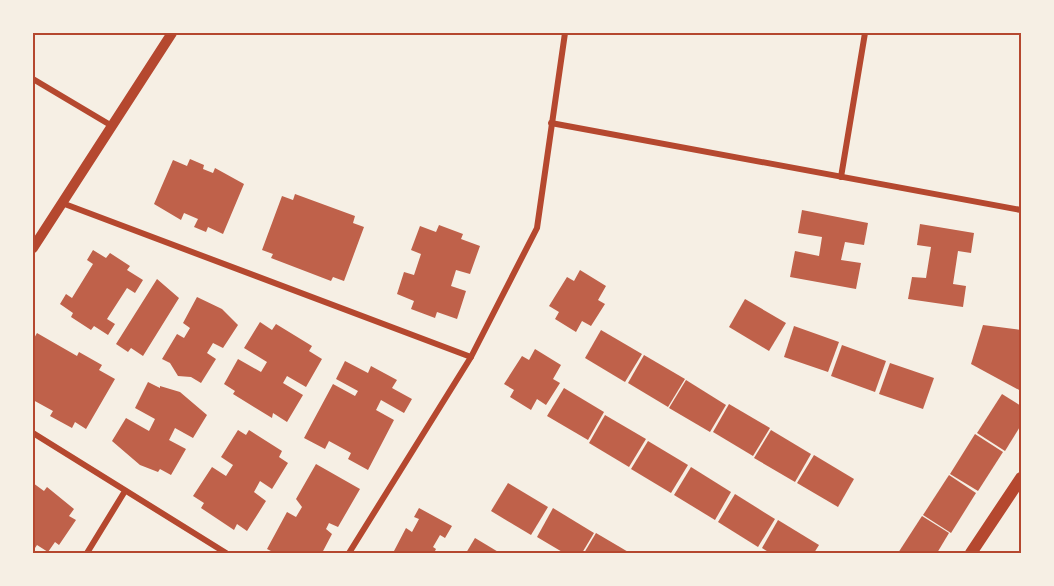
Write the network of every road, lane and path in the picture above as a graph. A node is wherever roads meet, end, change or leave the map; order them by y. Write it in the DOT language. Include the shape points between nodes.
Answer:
graph roads {
  1 [pos="172,33"];
  2 [pos="565,33"];
  3 [pos="865,33"];
  4 [pos="33,79"];
  5 [pos="551,123"];
  6 [pos="113,126"];
  7 [pos="842,177"];
  8 [pos="60,202"];
  9 [pos="1021,210"];
  10 [pos="33,248"];
  11 [pos="471,357"];
  12 [pos="33,433"];
  13 [pos="1021,478"];
  14 [pos="125,490"];
  15 [pos="87,553"];
  16 [pos="226,553"];
  17 [pos="349,553"];
  18 [pos="971,553"];
  1 -- 6 [label="street"];
  2 -- 5 [label="street"];
  3 -- 7 [label="street"];
  4 -- 6 [label="street"];
  5 -- 7 [label="street"];
  5 -- 11 [label="street" via="537,228"];
  6 -- 8 [label="street"];
  7 -- 9 [label="street"];
  8 -- 10 [label="street"];
  8 -- 11 [label="street"];
  11 -- 17 [label="street"];
  12 -- 14 [label="street"];
  13 -- 18 [label="main road"];
  14 -- 15 [label="street"];
  14 -- 16 [label="street"];
}
